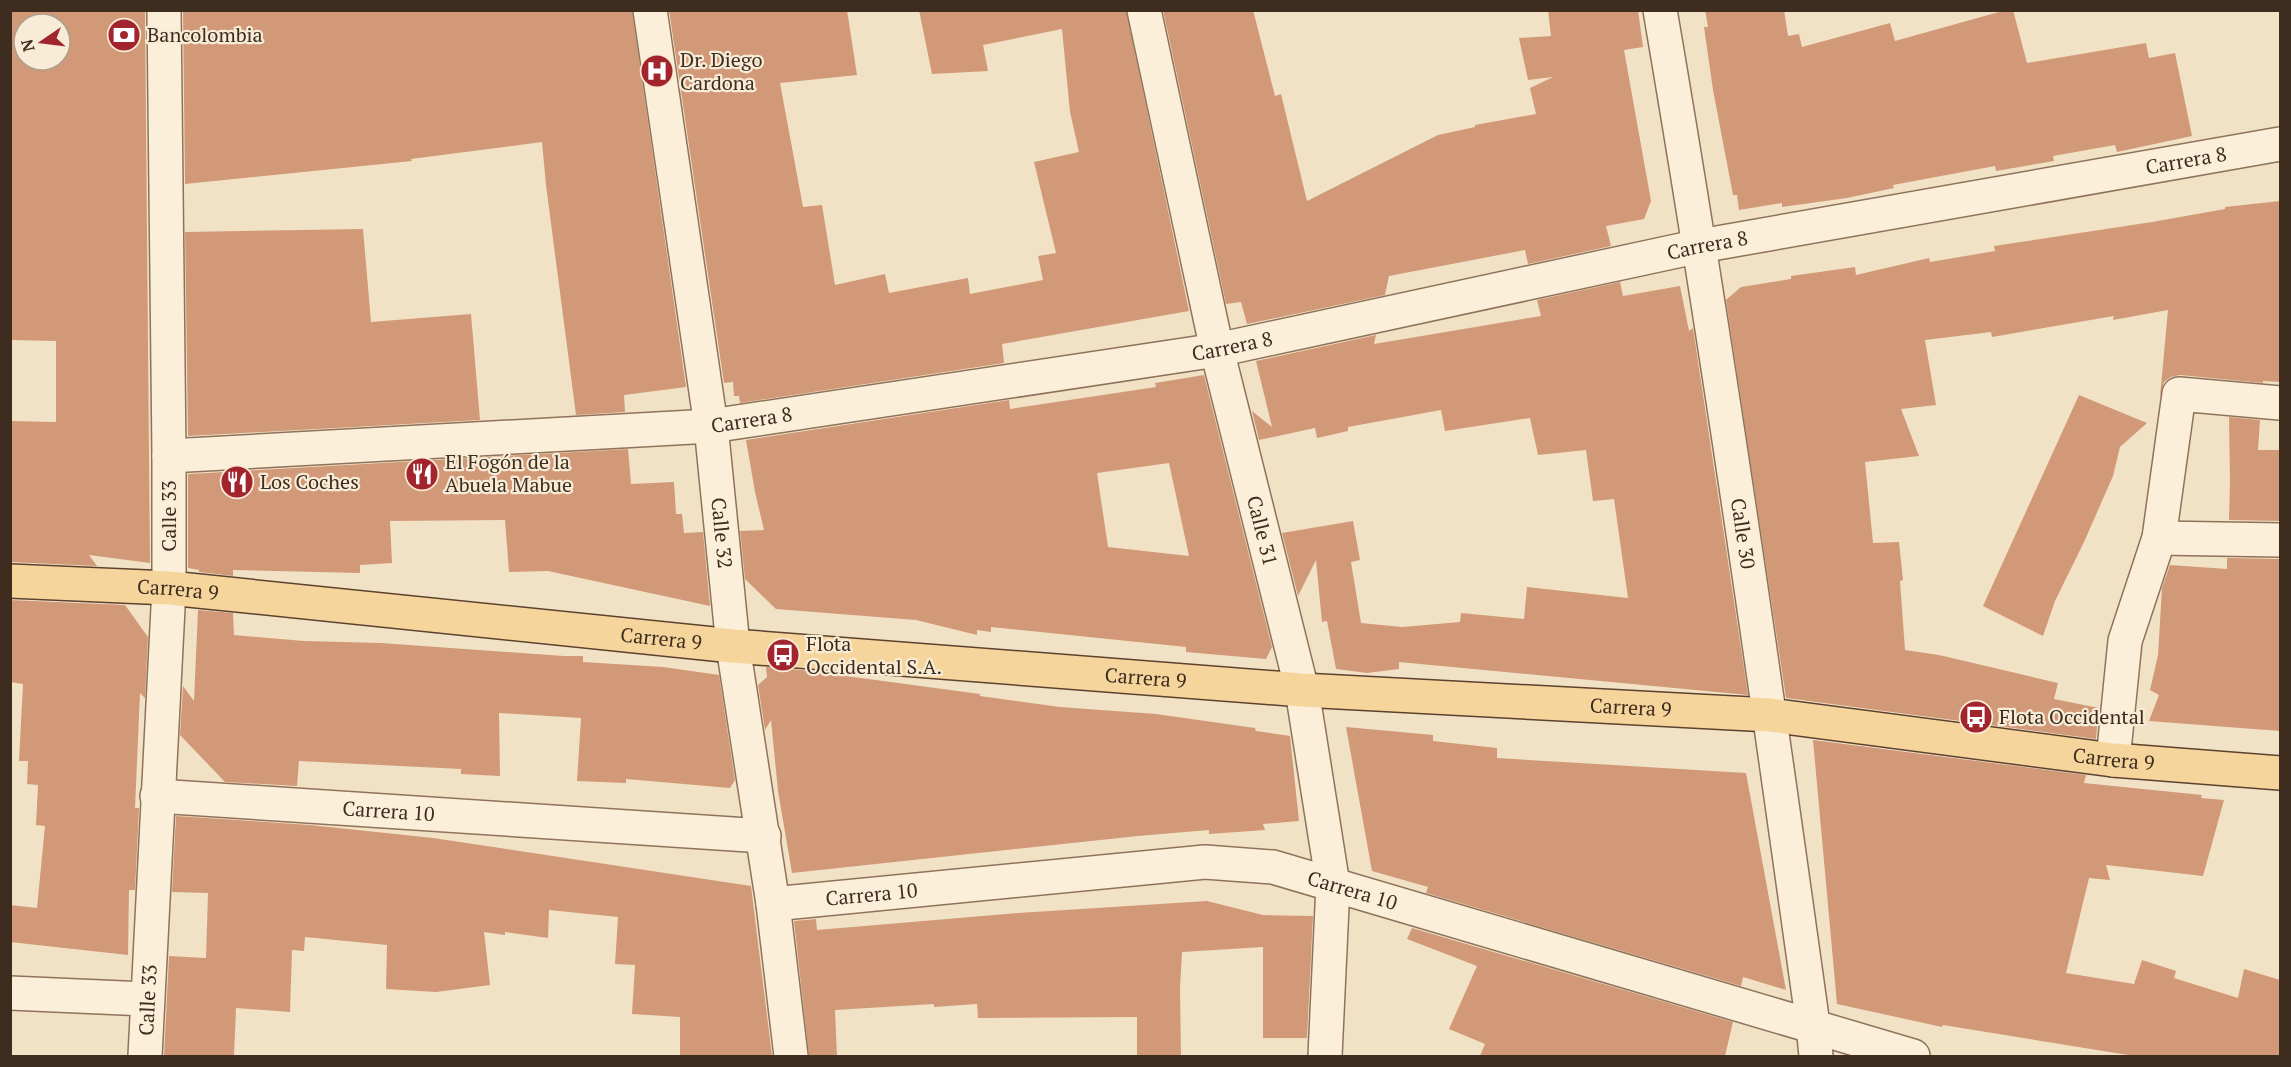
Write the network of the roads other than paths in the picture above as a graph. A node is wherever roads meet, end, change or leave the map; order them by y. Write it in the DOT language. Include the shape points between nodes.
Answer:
graph roads {
  1 [pos="164,10"];
  2 [pos="650,10"];
  3 [pos="1144,10"];
  4 [pos="1660,10"];
  5 [pos="2280,144"];
  6 [pos="1700,246"];
  7 [pos="1217,350"];
  8 [pos="2280,403"];
  9 [pos="711,426"];
  10 [pos="169,456"];
  11 [pos="2159,538"];
  12 [pos="2280,540"];
  13 [pos="10,581"];
  14 [pos="169,588"];
  15 [pos="733,646"];
  16 [pos="1302,690"];
  17 [pos="1770,715"];
  18 [pos="2114,760"];
  19 [pos="2280,773"];
  20 [pos="157,796"];
  21 [pos="764,836"];
  22 [pos="1333,885"];
  23 [pos="773,904"];
  24 [pos="10,993"];
  25 [pos="146,999"];
  26 [pos="1815,1041"];
  27 [pos="145,1056"];
  28 [pos="791,1056"];
  29 [pos="1325,1056"];
  30 [pos="1914,1056"];
  1 -- 10 [label="street, Calle 33"];
  2 -- 9 [label="street, Calle 32"];
  3 -- 7 [label="street, Calle 31"];
  4 -- 6 [label="street, Calle 30"];
  5 -- 6 [label="street, Carrera 8"];
  6 -- 7 [label="street, Carrera 8"];
  6 -- 17 [label="street, Calle 30"];
  7 -- 9 [label="street, Carrera 8"];
  7 -- 16 [label="street, Calle 31"];
  8 -- 11 [label="street" via="2179,394"];
  9 -- 10 [label="street, Carrera 8"];
  9 -- 15 [label="street, Calle 32"];
  10 -- 14 [label="street, Calle 33"];
  11 -- 12 [label="street"];
  11 -- 18 [label="street" via="2125,641"];
  13 -- 14 [label="main road, Carrera 9"];
  14 -- 15 [label="main road, Carrera 9"];
  14 -- 20 [label="street, Calle 33"];
  15 -- 16 [label="main road, Carrera 9"];
  15 -- 21 [label="street, Calle 32"];
  16 -- 17 [label="main road, Carrera 9"];
  16 -- 22 [label="street, Calle 31"];
  17 -- 18 [label="main road, Carrera 9"];
  17 -- 26 [label="street, Calle 30"];
  18 -- 19 [label="main road, Carrera 9"];
  20 -- 21 [label="street, Carrera 10"];
  20 -- 25 [label="street, Calle 33"];
  21 -- 23 [label="street, Calle 32"];
  22 -- 23 [label="street, Carrera 10" via="1273,867 1205,862"];
  22 -- 26 [label="street, Carrera 10"];
  22 -- 29 [label="street, Calle 31"];
  23 -- 28 [label="street, Calle 32"];
  24 -- 25 [label="street"];
  25 -- 27 [label="street, Calle 33"];
  26 -- 30 [label="street, Carrera 10"];
}
